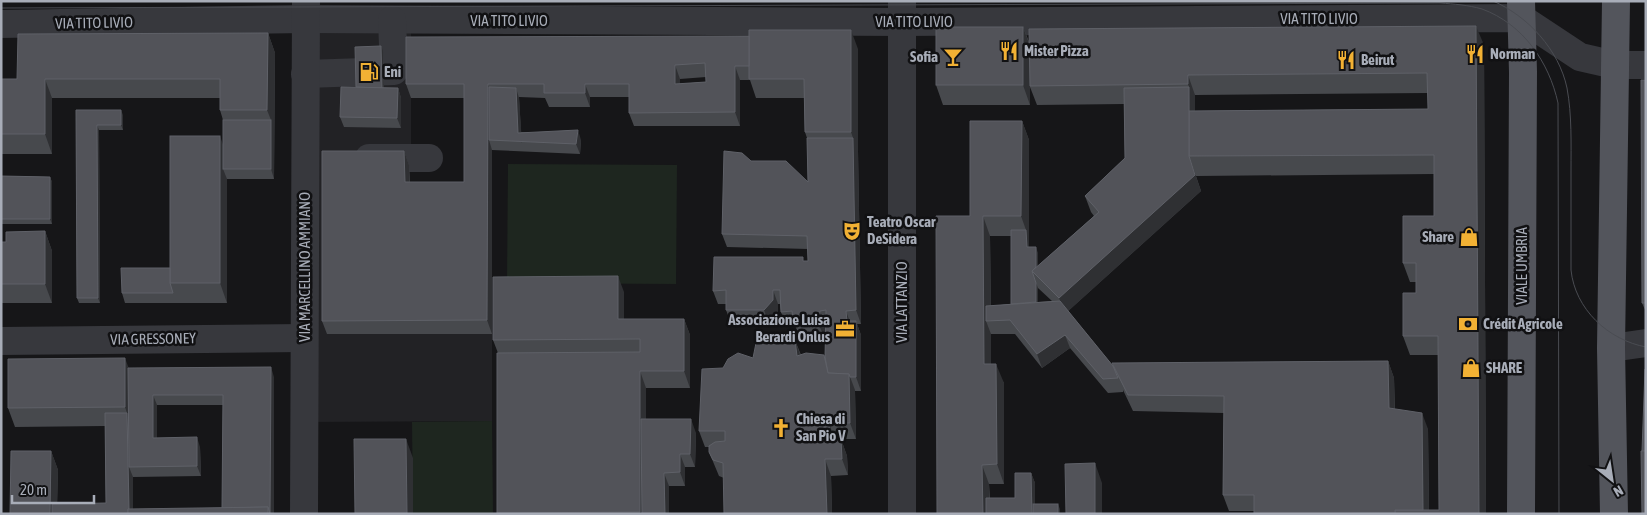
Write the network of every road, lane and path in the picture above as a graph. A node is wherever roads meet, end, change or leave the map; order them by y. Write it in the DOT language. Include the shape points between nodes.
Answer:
graph roads {
  1 [pos="1616,1"];
  2 [pos="306,10"];
  3 [pos="1521,10"];
  4 [pos="1084,11"];
  5 [pos="902,12"];
  6 [pos="988,12"];
  7 [pos="392,20"];
  8 [pos="1,24"];
  9 [pos="1615,65"];
  10 [pos="1646,65"];
  11 [pos="305,74"];
  12 [pos="430,158"];
  13 [pos="305,160"];
  14 [pos="304,338"];
  15 [pos="1,341"];
  16 [pos="1646,343"];
  17 [pos="1611,348"];
  18 [pos="304,514"];
  19 [pos="902,514"];
  20 [pos="1521,514"];
  21 [pos="1614,514"];
  1 -- 9 [label="main road"];
  2 -- 7 [label="street, VIA TITO LIVIO"];
  2 -- 8 [label="street, VIA TITO LIVIO"];
  2 -- 11 [label="street, VIA MARCELLINO AMMIANO"];
  3 -- 4 [label="street, VIA TITO LIVIO"];
  3 -- 9 [label="street" via="1580,57"];
  3 -- 20 [label="main road, VIALE UMBRIA"];
  4 -- 6 [label="street, VIA TITO LIVIO"];
  5 -- 6 [label="street, VIA TITO LIVIO"];
  5 -- 7 [label="street, VIA TITO LIVIO"];
  5 -- 19 [label="street, VIA LATTANZIO"];
  7 -- 11 [label="street" via="394,71"];
  9 -- 10 [label="street"];
  9 -- 17 [label="main road"];
  11 -- 13 [label="street, VIA MARCELLINO AMMIANO"];
  12 -- 13 [label="street"];
  13 -- 14 [label="street, VIA MARCELLINO AMMIANO"];
  14 -- 15 [label="street, VIA GRESSONEY"];
  14 -- 18 [label="street, VIA MARCELLINO AMMIANO"];
  16 -- 17 [label="street"];
  17 -- 21 [label="main road"];
}
